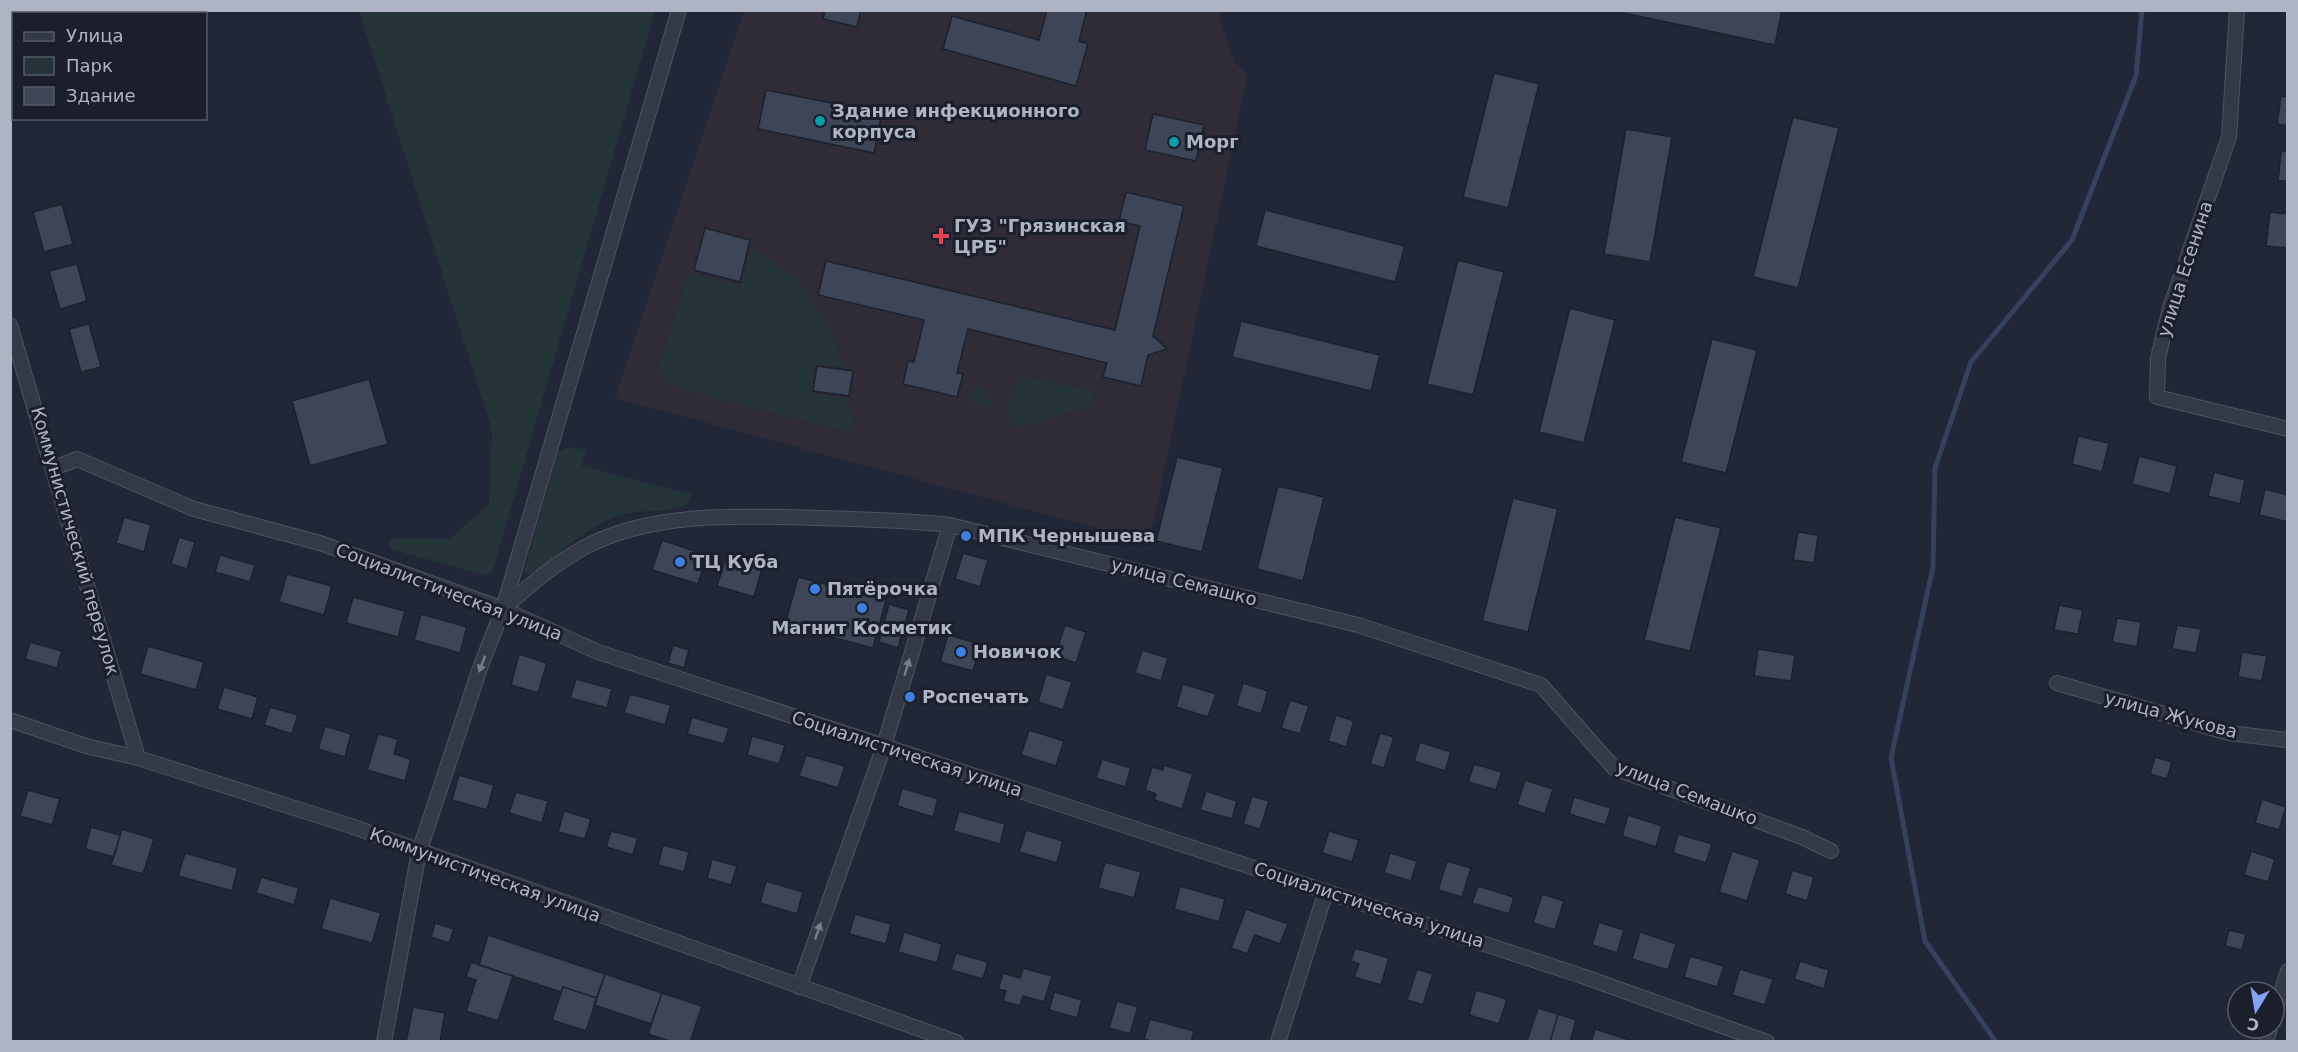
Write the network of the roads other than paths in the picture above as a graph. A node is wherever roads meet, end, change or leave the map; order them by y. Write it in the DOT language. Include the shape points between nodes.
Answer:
graph roads {
  1 [pos="679,10"];
  2 [pos="2237,10"];
  3 [pos="10,325"];
  4 [pos="2288,429"];
  5 [pos="54,468"];
  6 [pos="950,525"];
  7 [pos="503,609"];
  8 [pos="2057,683"];
  9 [pos="10,720"];
  10 [pos="2288,740"];
  11 [pos="884,747"];
  12 [pos="138,758"];
  13 [pos="1831,851"];
  14 [pos="419,852"];
  15 [pos="1326,891"];
  16 [pos="799,987"];
  17 [pos="384,1041"];
  18 [pos="956,1041"];
  19 [pos="1278,1041"];
  20 [pos="1767,1041"];
  1 -- 7 [label="street"];
  2 -- 4 [label="street, улица Есенина" via="2229,137 2170,308 2158,358 2157,397"];
  3 -- 5 [label="street, Коммунистический переулок"];
  5 -- 7 [label="street, Социалистическая улица" via="77,459 194,509 320,543"];
  5 -- 12 [label="street, Коммунистический переулок"];
  6 -- 7 [label="street, улица Семашко" via="899,519 750,516 658,522 588,546 540,576"];
  11 -- 6 [label="street, one-way"];
  6 -- 13 [label="street, улица Семашко" via="1358,625 1540,685 1614,768"];
  7 -- 11 [label="street, Социалистическая улица" via="598,652"];
  7 -- 14 [label="street, one-way"];
  8 -- 10 [label="street, улица Жукова" via="2229,733"];
  9 -- 12 [label="street, Коммунистическая улица" via="86,746"];
  11 -- 15 [label="street, Социалистическая улица"];
  16 -- 11 [label="street, one-way"];
  12 -- 14 [label="street, Коммунистическая улица" via="351,826"];
  14 -- 16 [label="street, Коммунистическая улица"];
  14 -- 17 [label="street"];
  15 -- 19 [label="street"];
  15 -- 20 [label="street, Социалистическая улица"];
  16 -- 18 [label="street, Коммунистическая улица"];
}
